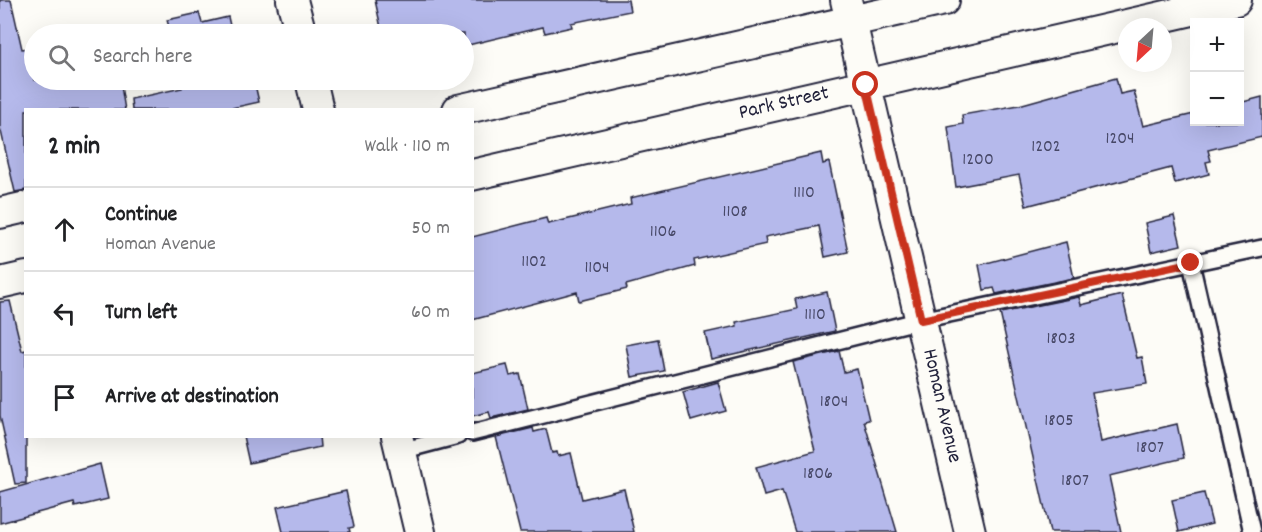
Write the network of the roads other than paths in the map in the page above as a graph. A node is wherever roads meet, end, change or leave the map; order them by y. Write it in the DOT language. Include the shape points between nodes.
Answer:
graph roads {
  1 [pos="292,0"];
  2 [pos="944,0"];
  3 [pos="1236,0"];
  4 [pos="848,10"];
  5 [pos="298,24"];
  6 [pos="866,85"];
  7 [pos="313,90"];
  8 [pos="318,108"];
  9 [pos="466,108"];
  10 [pos="474,175"];
  11 [pos="24,207"];
  12 [pos="0,213"];
  13 [pos="1262,248"];
  14 [pos="1191,263"];
  15 [pos="24,277"];
  16 [pos="0,283"];
  17 [pos="921,320"];
  18 [pos="474,432"];
  19 [pos="443,438"];
  20 [pos="399,444"];
  21 [pos="420,532"];
  22 [pos="970,532"];
  23 [pos="1252,532"];
  1 -- 5 [label="street"];
  2 -- 4 [label="street"];
  3 -- 6 [label="street, Park Street"];
  4 -- 6 [label="street, Homan Avenue"];
  4 -- 9 [label="street"];
  6 -- 10 [label="street, Park Street"];
  6 -- 17 [label="street, Homan Avenue"];
  7 -- 8 [label="street"];
  11 -- 12 [label="street"];
  13 -- 14 [label="lane"];
  14 -- 17 [label="lane"];
  14 -- 23 [label="lane"];
  15 -- 16 [label="street"];
  17 -- 18 [label="lane"];
  17 -- 22 [label="street, Homan Avenue"];
  19 -- 20 [label="lane"];
  20 -- 21 [label="street"];
}
